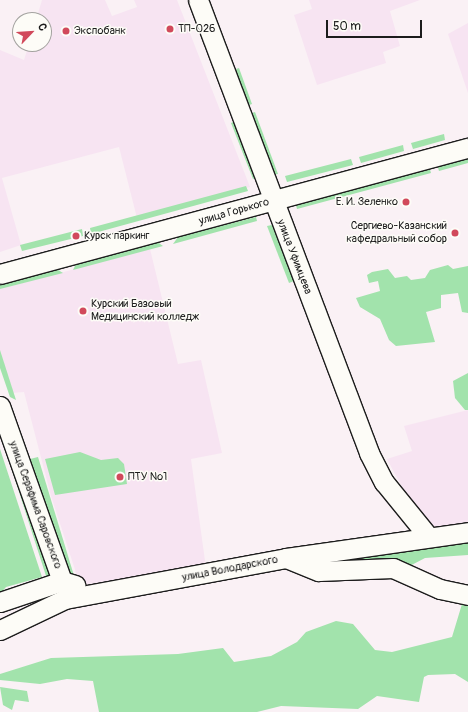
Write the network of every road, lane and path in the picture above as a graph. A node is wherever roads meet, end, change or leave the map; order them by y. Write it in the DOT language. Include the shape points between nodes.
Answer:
graph roads {
  1 [pos="198,0"];
  2 [pos="468,148"];
  3 [pos="273,201"];
  4 [pos="0,274"];
  5 [pos="0,406"];
  6 [pos="468,532"];
  7 [pos="427,535"];
  8 [pos="286,558"];
  9 [pos="62,581"];
  10 [pos="88,595"];
  11 [pos="468,595"];
  12 [pos="0,602"];
  13 [pos="0,630"];
  1 -- 3 [label="street, улица Уфимцева"];
  2 -- 3 [label="street, улица Горького"];
  3 -- 4 [label="street, улица Горького"];
  3 -- 7 [label="street, улица Уфимцева" via="369,453 403,508"];
  5 -- 9 [label="street, улица Серафима Саровского"];
  6 -- 7 [label="street, улица Володарского"];
  7 -- 8 [label="street, улица Володарского"];
  8 -- 10 [label="street, улица Володарского"];
  8 -- 11 [label="street" via="319,571 393,568 440,589"];
  9 -- 10 [label="street" via="79,586"];
  9 -- 12 [label="street"];
  10 -- 13 [label="street, улица Володарского" via="65,599"];
}
